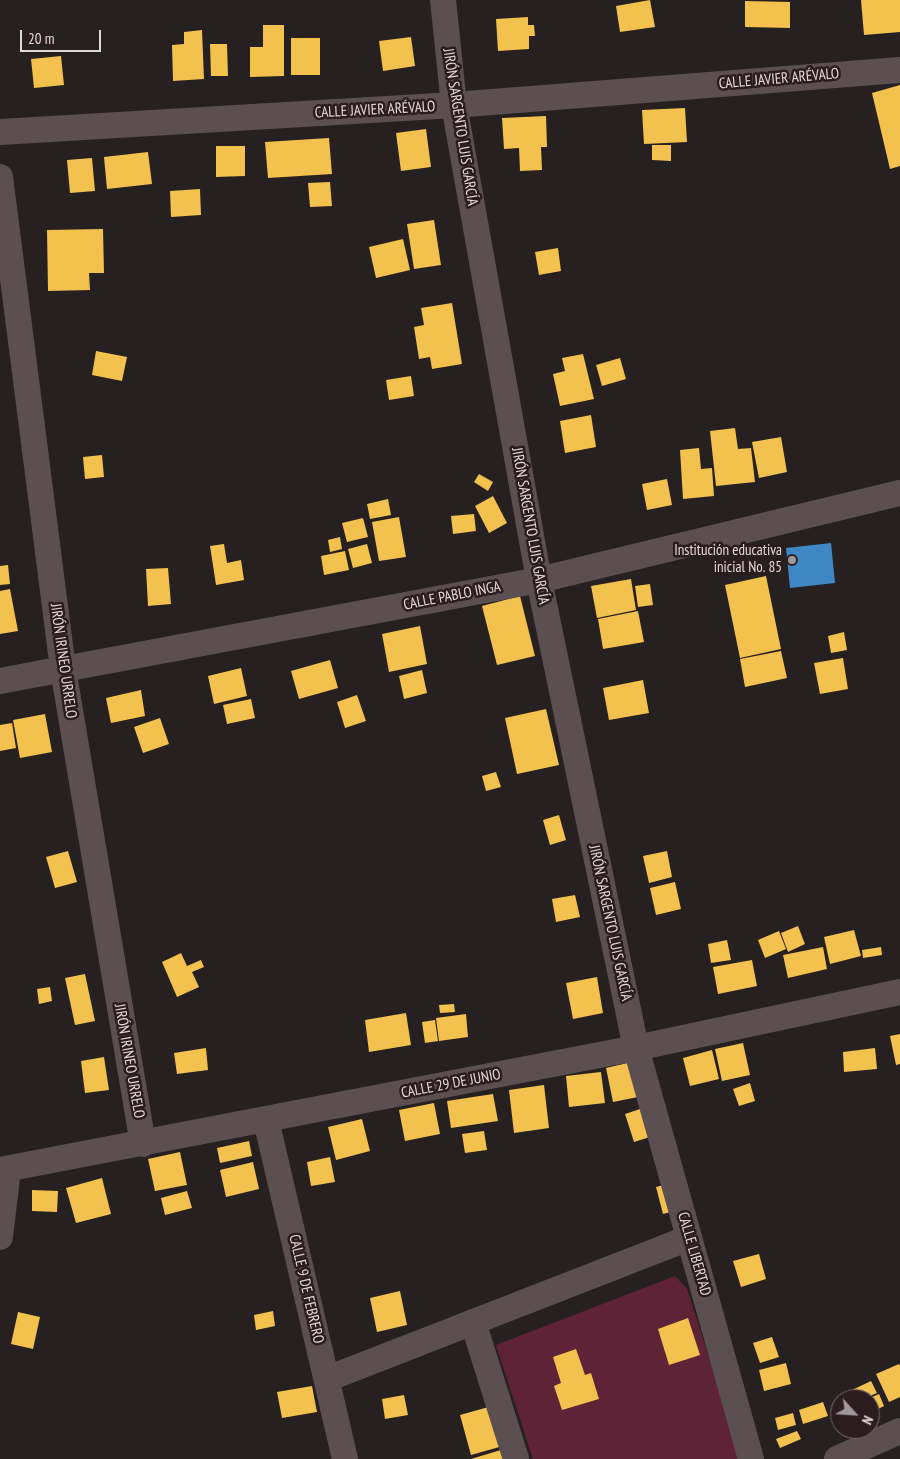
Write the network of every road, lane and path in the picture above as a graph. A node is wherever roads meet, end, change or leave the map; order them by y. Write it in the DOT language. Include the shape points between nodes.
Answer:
graph roads {
  1 [pos="442,0"];
  2 [pos="900,70"];
  3 [pos="454,106"];
  4 [pos="0,132"];
  5 [pos="0,177"];
  6 [pos="900,493"];
  7 [pos="539,580"];
  8 [pos="63,669"];
  9 [pos="0,681"];
  10 [pos="900,992"];
  11 [pos="636,1048"];
  12 [pos="266,1120"];
  13 [pos="143,1144"];
  14 [pos="4,1170"];
  15 [pos="0,1237"];
  16 [pos="689,1238"];
  17 [pos="473,1322"];
  18 [pos="327,1379"];
  19 [pos="900,1431"];
  20 [pos="345,1459"];
  21 [pos="516,1459"];
  22 [pos="751,1459"];
  23 [pos="837,1459"];
  1 -- 3 [label="street, JIRÓN SARGENTO LUIS GARCÍA"];
  2 -- 3 [label="street, CALLE JAVIER ARÉVALO"];
  3 -- 4 [label="street, CALLE JAVIER ARÉVALO"];
  3 -- 7 [label="street, JIRÓN SARGENTO LUIS GARCÍA"];
  5 -- 8 [label="street, JIRÓN IRINEO URRELO"];
  6 -- 7 [label="street, CALLE PABLO INGA"];
  7 -- 8 [label="street, CALLE PABLO INGA"];
  7 -- 11 [label="street, JIRÓN SARGENTO LUIS GARCÍA"];
  8 -- 9 [label="street, CALLE PABLO INGA"];
  8 -- 13 [label="street, JIRÓN IRINEO URRELO"];
  10 -- 11 [label="street, CALLE 29 DE JUNIO"];
  11 -- 12 [label="street, CALLE 29 DE JUNIO"];
  11 -- 16 [label="street, CALLE LIBERTAD"];
  12 -- 13 [label="street, CALLE 29 DE JUNIO"];
  12 -- 18 [label="street, CALLE 9 DE FEBRERO"];
  13 -- 14 [label="street, CALLE 29 DE JUNIO"];
  14 -- 15 [label="street"];
  16 -- 17 [label="street"];
  16 -- 22 [label="street, CALLE LIBERTAD"];
  17 -- 18 [label="street"];
  17 -- 21 [label="street"];
  18 -- 20 [label="street, CALLE 9 DE FEBRERO"];
  19 -- 23 [label="street"];
}
